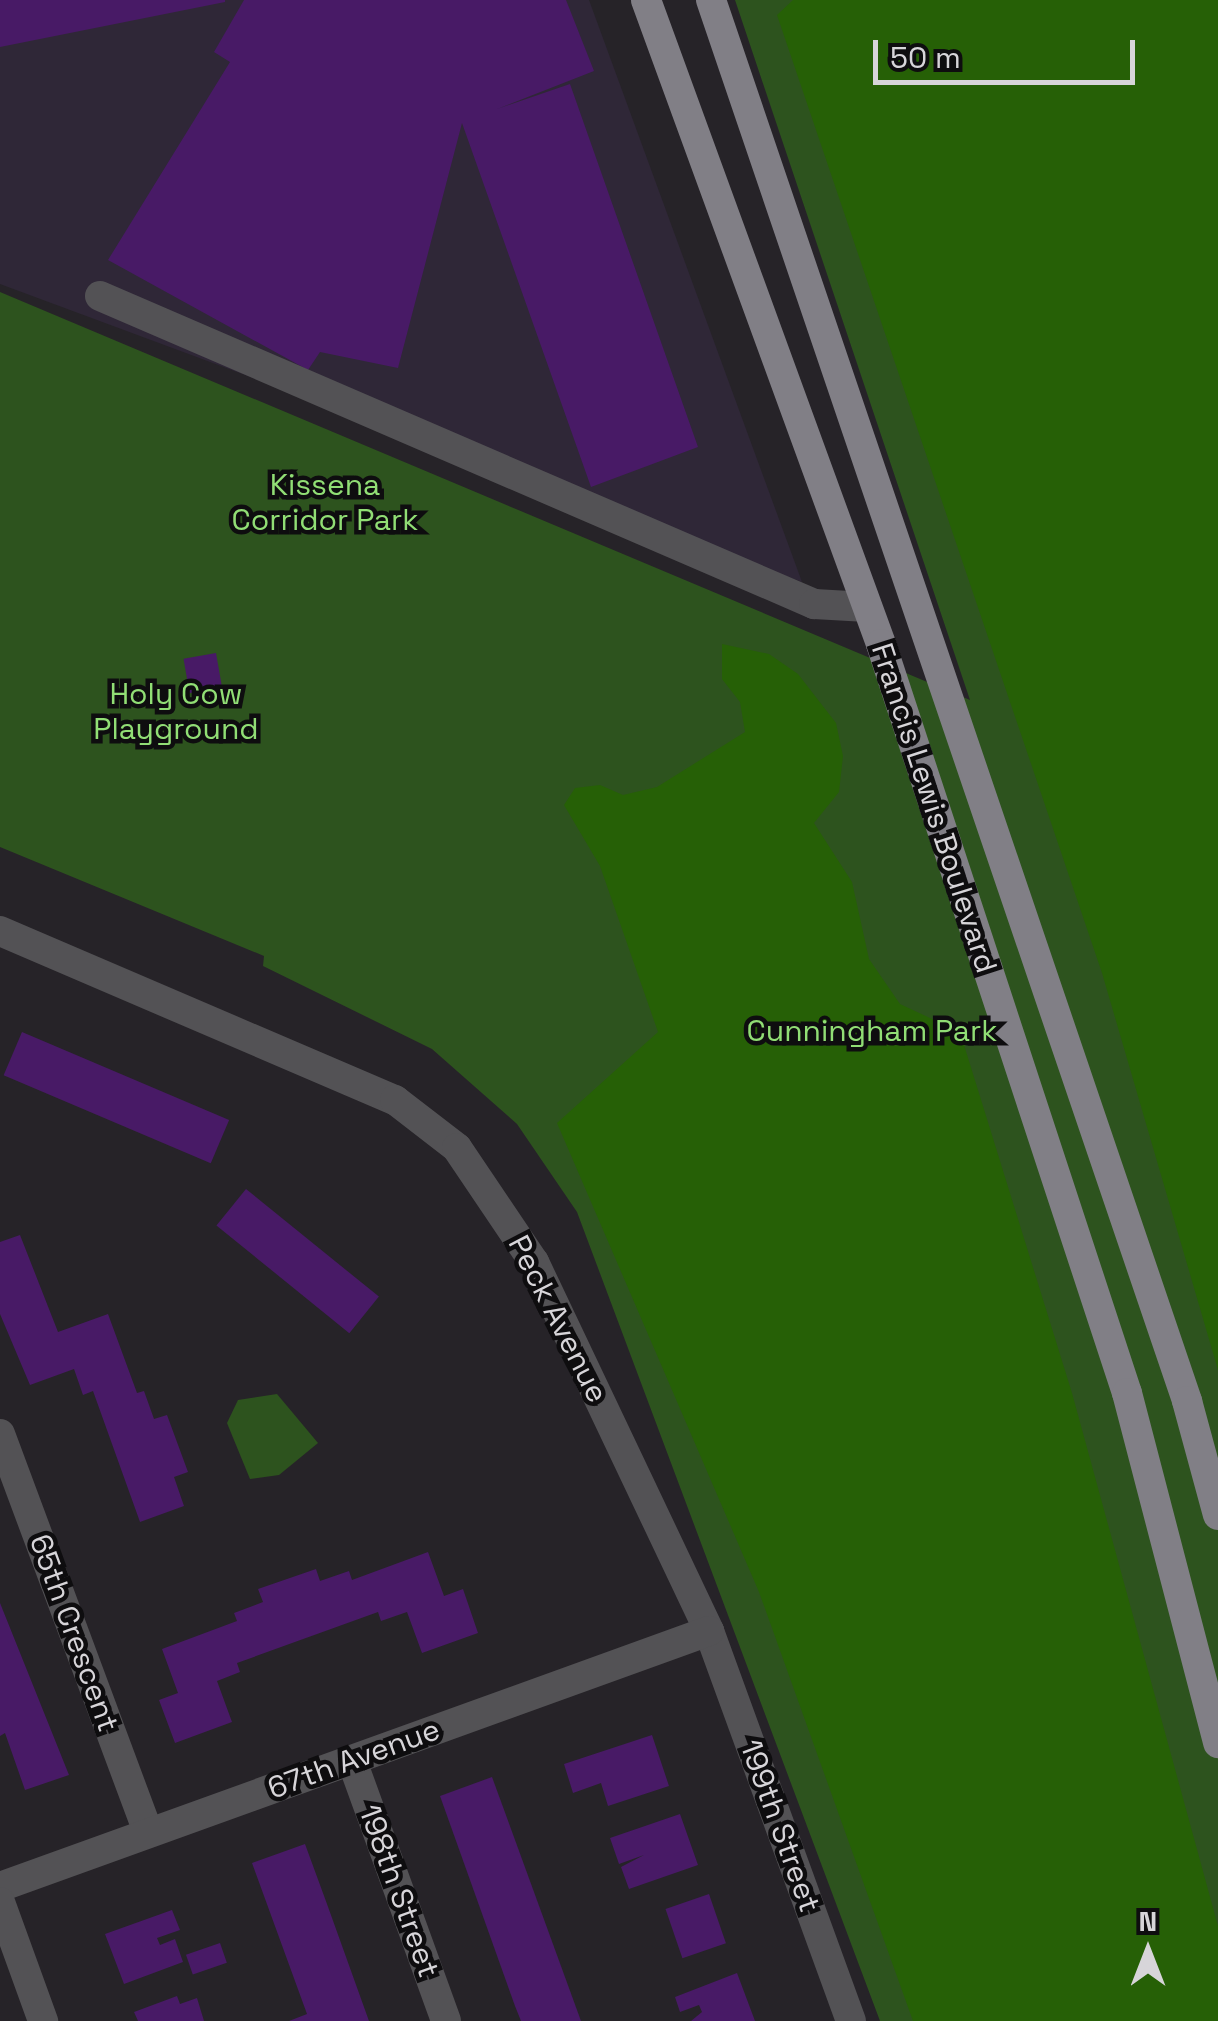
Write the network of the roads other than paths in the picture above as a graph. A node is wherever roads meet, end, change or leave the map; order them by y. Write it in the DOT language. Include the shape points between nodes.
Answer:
graph roads {
  1 [pos="646,0"];
  2 [pos="711,0"];
  3 [pos="100,296"];
  4 [pos="867,607"];
  5 [pos="0,932"];
  6 [pos="0,1434"];
  7 [pos="1218,1515"];
  8 [pos="709,1631"];
  9 [pos="1218,1744"];
  10 [pos="352,1761"];
  11 [pos="148,1832"];
  12 [pos="0,1887"];
  13 [pos="0,1902"];
  14 [pos="43,2021"];
  15 [pos="446,2021"];
  16 [pos="852,2021"];
  1 -- 4 [label="main road, Francis Lewis Boulevard"];
  2 -- 7 [label="main road, Francis Lewis Boulevard" via="1187,1401"];
  3 -- 4 [label="street" via="814,604"];
  4 -- 9 [label="main road, Francis Lewis Boulevard" via="1126,1393"];
  5 -- 8 [label="street, Peck Avenue" via="395,1100 457,1148 534,1262"];
  6 -- 11 [label="street, 65th Crescent"];
  8 -- 10 [label="street, 67th Avenue"];
  8 -- 16 [label="street, 199th Street"];
  10 -- 11 [label="street, 67th Avenue"];
  10 -- 15 [label="street, 198th Street"];
  11 -- 12 [label="street, 67th Avenue"];
  13 -- 14 [label="street"];
}
